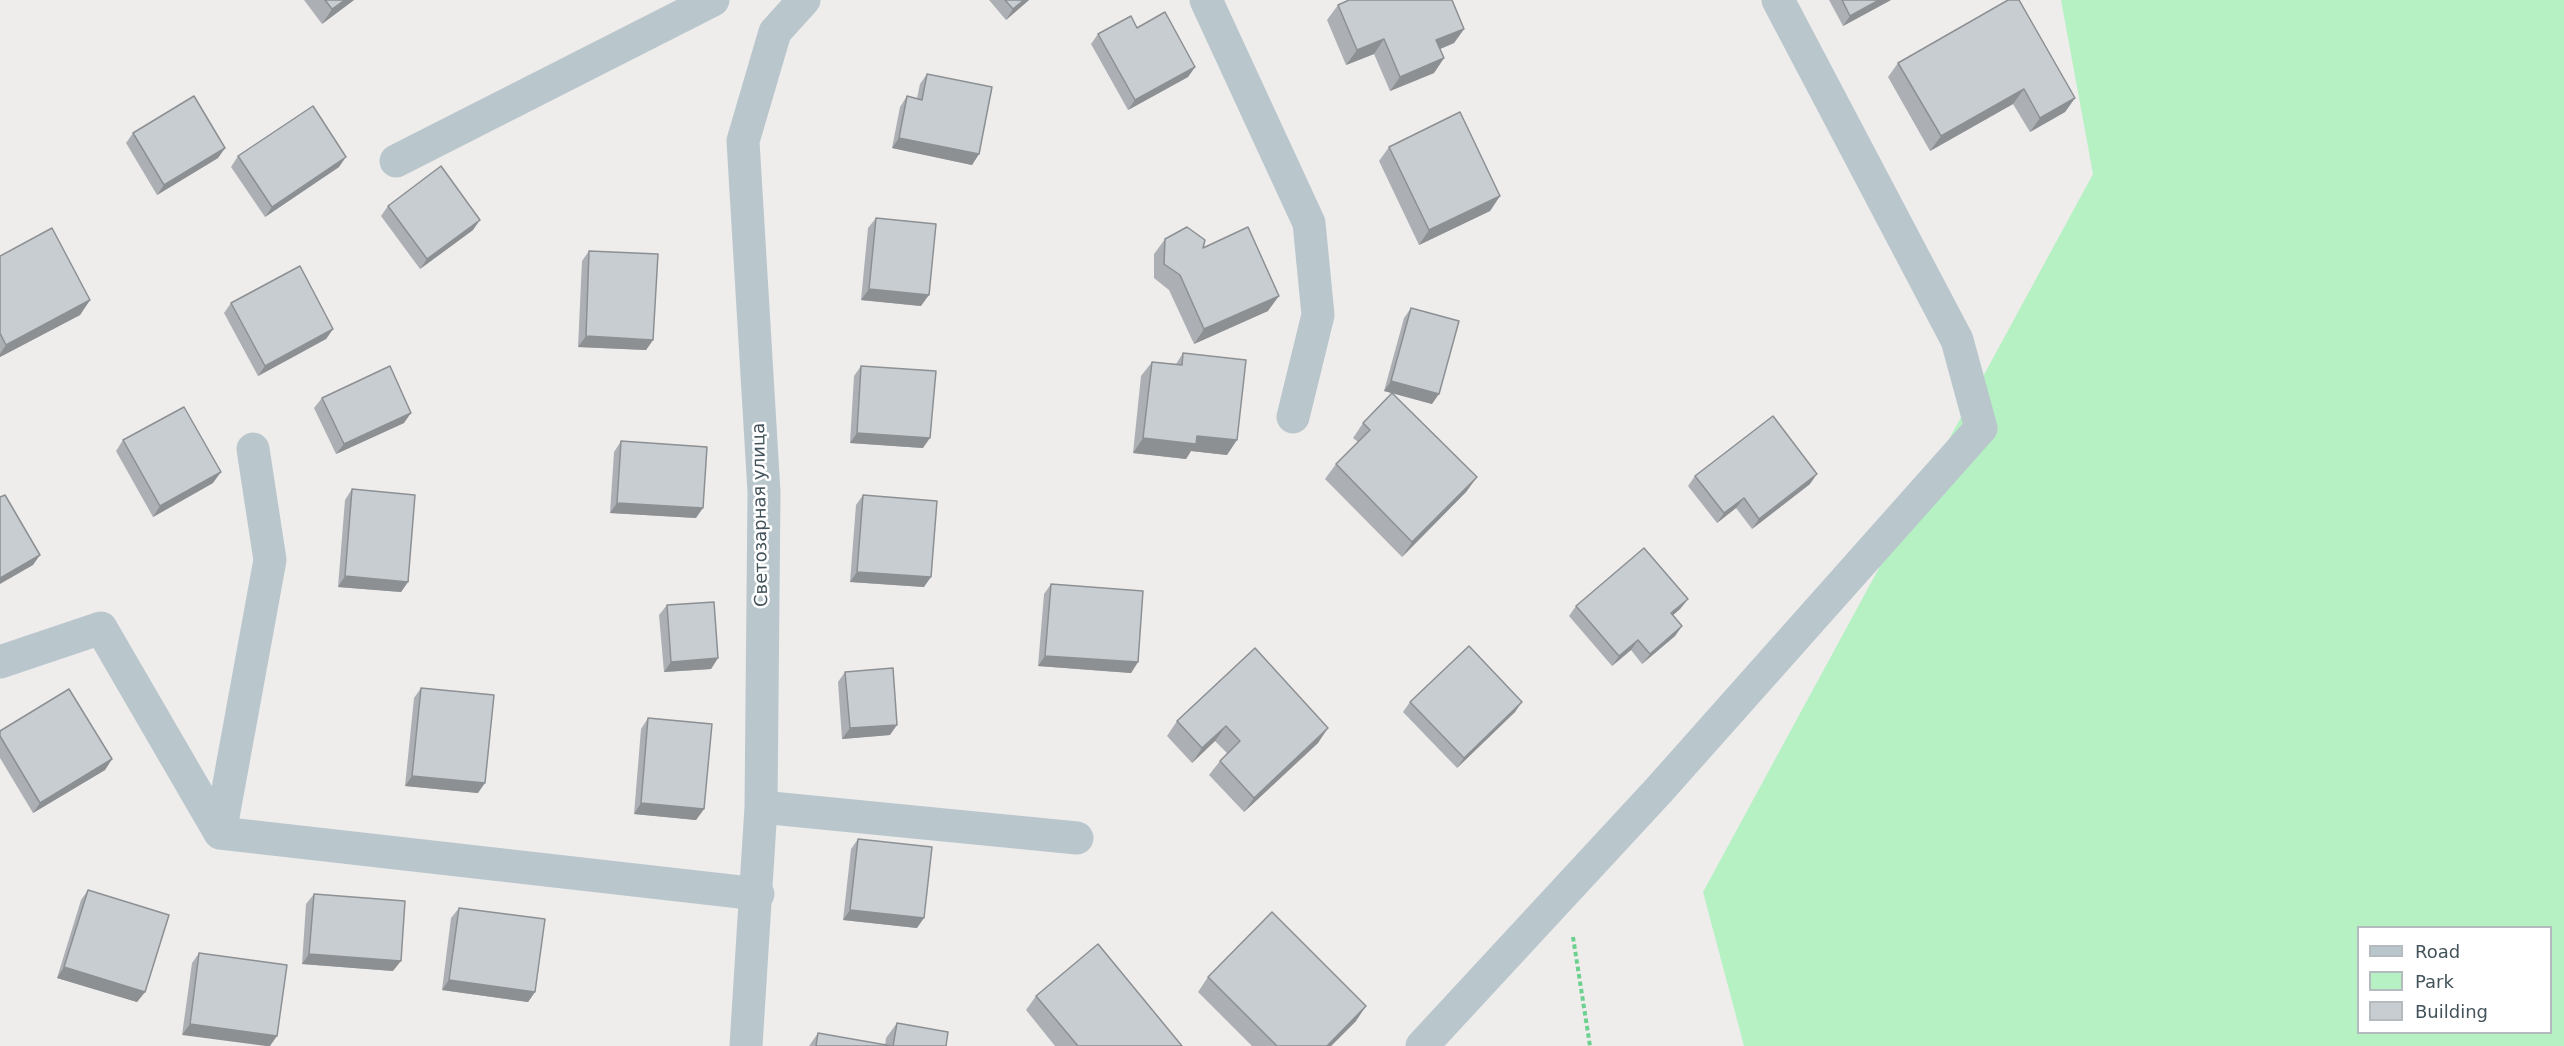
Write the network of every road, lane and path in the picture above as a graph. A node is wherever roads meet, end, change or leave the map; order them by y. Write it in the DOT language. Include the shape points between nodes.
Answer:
graph roads {
  1 [pos="713,0"];
  2 [pos="1206,0"];
  3 [pos="1778,0"];
  4 [pos="793,3"];
  5 [pos="396,161"];
  6 [pos="1293,417"];
  7 [pos="253,449"];
  8 [pos="0,662"];
  9 [pos="761,807"];
  10 [pos="220,833"];
  11 [pos="1077,838"];
  12 [pos="1566,889"];
  13 [pos="758,894"];
  14 [pos="746,1046"];
  15 [pos="1422,1046"];
  16 [pos="1590,1046"];
  1 -- 5 [label="street"];
  2 -- 6 [label="street" via="1309,223 1317,315"];
  3 -- 12 [label="street" via="1957,340 1981,428"];
  4 -- 9 [label="street, Светозарная улица" via="775,32 742,141 764,492"];
  7 -- 10 [label="street" via="270,560"];
  8 -- 10 [label="street" via="101,628"];
  9 -- 11 [label="street"];
  9 -- 13 [label="street, Светозарная улица"];
  10 -- 13 [label="street"];
  12 -- 15 [label="street"];
  12 -- 16 [label="path"];
  13 -- 14 [label="street, Светозарная улица"];
}
